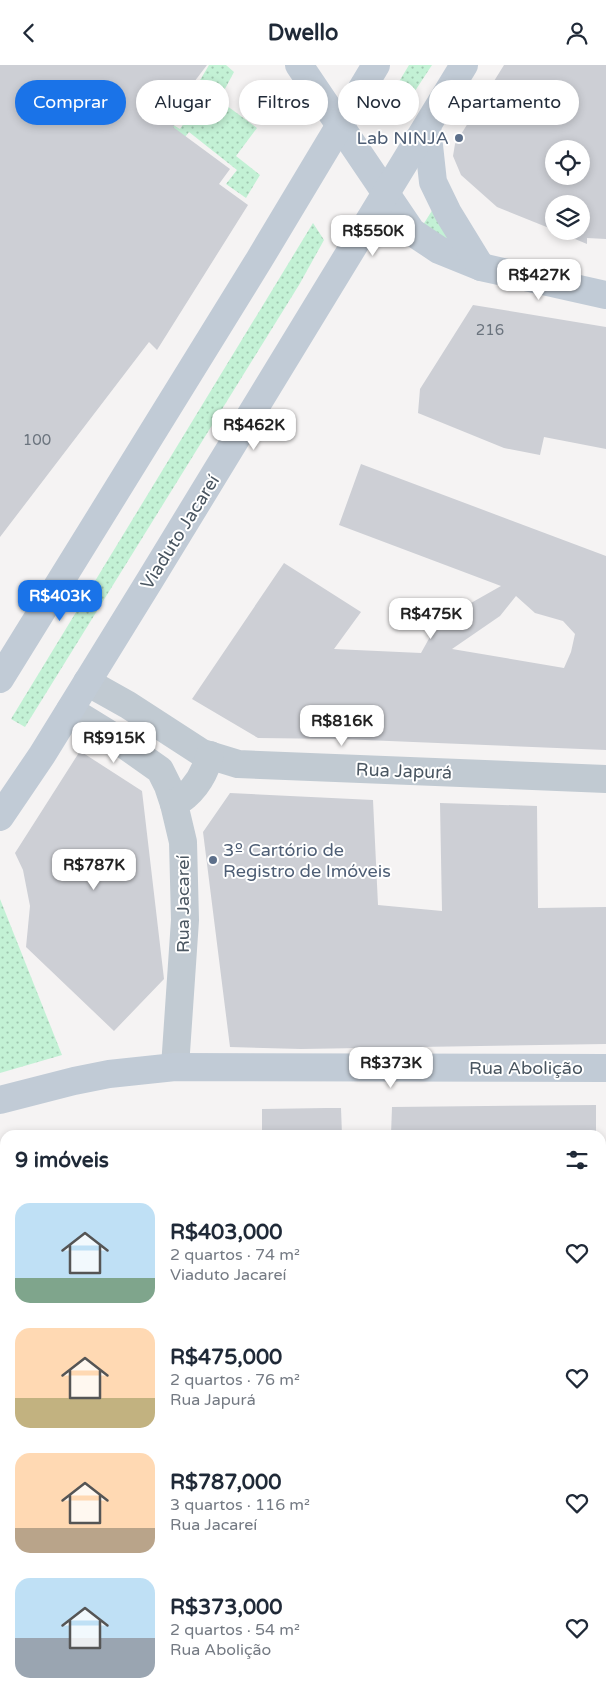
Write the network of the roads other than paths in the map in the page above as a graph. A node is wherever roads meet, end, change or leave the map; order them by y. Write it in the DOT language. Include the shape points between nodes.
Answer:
graph roads {
  1 [pos="300,65"];
  2 [pos="376,65"];
  3 [pos="464,65"];
  4 [pos="367,80"];
  5 [pos="338,122"];
  6 [pos="340,125"];
  7 [pos="427,127"];
  8 [pos="387,193"];
  9 [pos="481,267"];
  10 [pos="606,295"];
  11 [pos="0,679"];
  12 [pos="87,682"];
  13 [pos="128,705"];
  14 [pos="70,710"];
  15 [pos="109,734"];
  16 [pos="210,755"];
  17 [pos="606,779"];
  18 [pos="174,804"];
  19 [pos="0,817"];
  20 [pos="175,1067"];
  21 [pos="606,1068"];
  22 [pos="0,1101"];
  1 -- 5 [label="main road"];
  2 -- 4 [label="main road"];
  3 -- 7 [label="main road, Viaduto Jacareí"];
  6 -- 8 [label="main road"];
  6 -- 11 [label="main road"];
  7 -- 8 [label="main road, Viaduto Jacareí"];
  7 -- 9 [label="main road" via="433,182"];
  8 -- 9 [label="main road" via="412,232 440,250"];
  8 -- 12 [label="main road, Viaduto Jacareí"];
  9 -- 10 [label="main road"];
  12 -- 13 [label="street, Rua Japurá"];
  12 -- 14 [label="main road, Viaduto Jacareí"];
  13 -- 15 [label="street"];
  13 -- 16 [label="street, Rua Japurá"];
  14 -- 15 [label="street"];
  14 -- 19 [label="main road, Viaduto Jacareí"];
  15 -- 18 [label="street" via="160,770"];
  16 -- 17 [label="street, Rua Japurá" via="238,764"];
  16 -- 18 [label="street" via="200,781 186,797"];
  18 -- 20 [label="street, Rua Jacareí" via="183,842 185,920"];
  20 -- 21 [label="main road, Rua Abolição"];
  20 -- 22 [label="main road, Rua Abolição" via="109,1074"];
}
